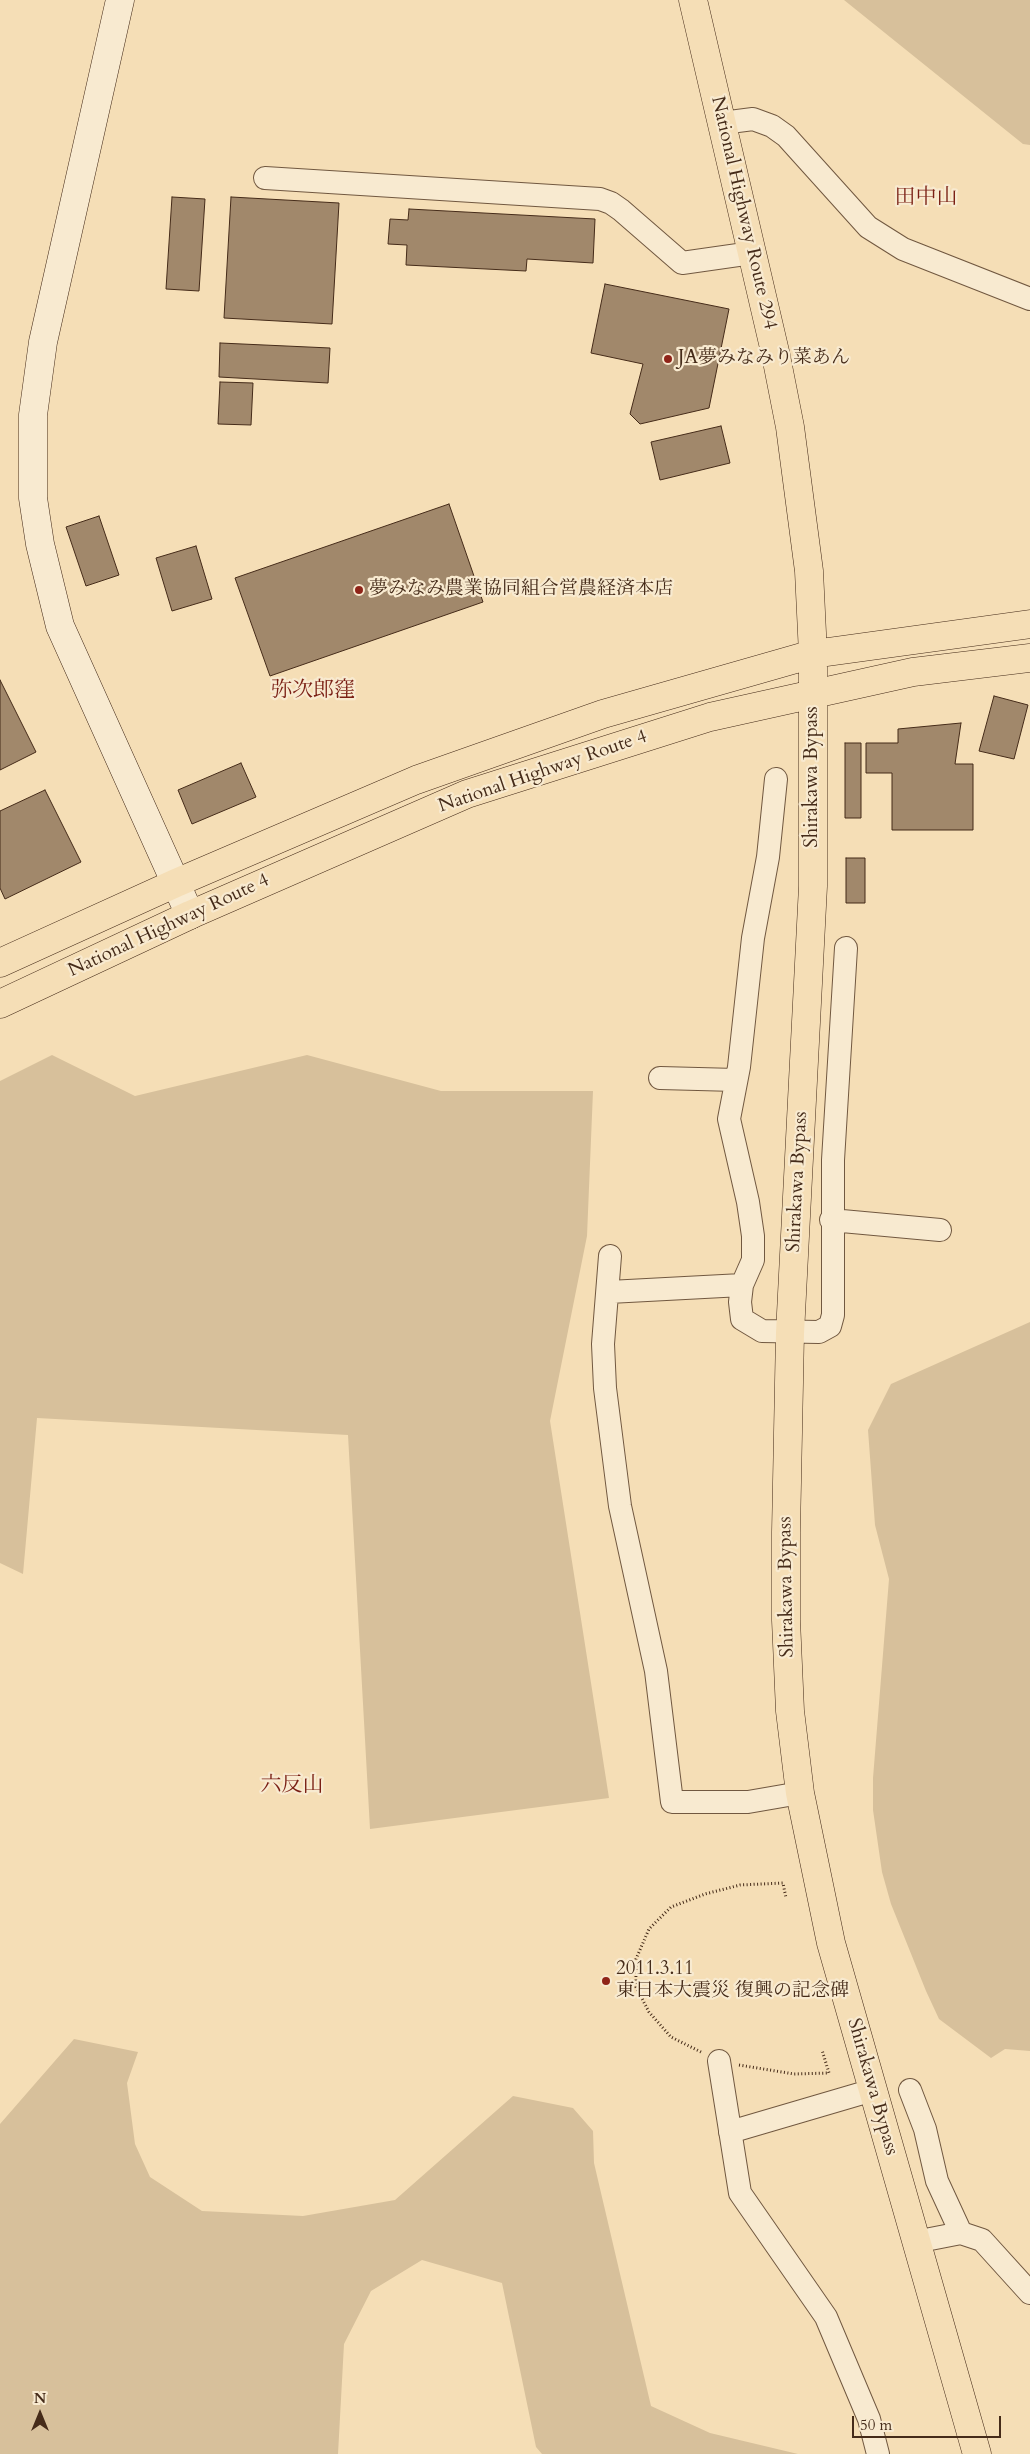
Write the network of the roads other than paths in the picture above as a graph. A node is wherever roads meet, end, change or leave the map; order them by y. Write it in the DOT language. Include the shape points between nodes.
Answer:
graph roads {
  1 [pos="120,0"];
  2 [pos="693,0"];
  3 [pos="722,123"];
  4 [pos="264,178"];
  5 [pos="752,253"];
  6 [pos="1030,299"];
  7 [pos="1030,624"];
  8 [pos="813,654"];
  9 [pos="1030,658"];
  10 [pos="813,696"];
  11 [pos="776,779"];
  12 [pos="176,883"];
  13 [pos="190,915"];
  14 [pos="846,948"];
  15 [pos="0,963"];
  16 [pos="0,1004"];
  17 [pos="660,1078"];
  18 [pos="736,1080"];
  19 [pos="831,1220"];
  20 [pos="940,1230"];
  21 [pos="610,1256"];
  22 [pos="742,1285"];
  23 [pos="609,1292"];
  24 [pos="790,1333"];
  25 [pos="800,1793"];
  26 [pos="719,2061"];
  27 [pos="873,2090"];
  28 [pos="910,2090"];
  29 [pos="730,2132"];
  30 [pos="961,2233"];
  31 [pos="915,2242"];
  32 [pos="1030,2293"];
  33 [pos="878,2454"];
  34 [pos="977,2454"];
  1 -- 12 [label="street" via="42,342 33,415 33,498 40,544 60,626"];
  2 -- 3 [label="highway, National Highway Route 294"];
  3 -- 5 [label="highway, National Highway Route 294"];
  3 -- 6 [label="street" via="753,119 772,126 786,136 868,227 903,249"];
  4 -- 5 [label="street" via="600,199 611,202 682,263"];
  5 -- 8 [label="highway, National Highway Route 294" via="790,427 809,571"];
  7 -- 8 [label="highway, National Highway Route 4"];
  8 -- 10 [label="highway, National Highway Route 294"];
  8 -- 12 [label="highway, National Highway Route 4" via="603,714 416,780"];
  9 -- 10 [label="highway, National Highway Route 4" via="913,672"];
  10 -- 13 [label="highway, National Highway Route 4" via="710,717 467,794"];
  10 -- 24 [label="highway, Shirakawa Bypass" via="814,886"];
  11 -- 18 [label="street" via="768,857 752,938"];
  12 -- 13 [label="street"];
  12 -- 15 [label="highway, National Highway Route 4"];
  13 -- 16 [label="highway, National Highway Route 4"];
  14 -- 19 [label="street"];
  17 -- 18 [label="street"];
  18 -- 22 [label="street" via="729,1120 753,1236 753,1260"];
  19 -- 20 [label="street"];
  19 -- 24 [label="street" via="833,1315 830,1326 819,1332"];
  21 -- 23 [label="street"];
  22 -- 23 [label="street"];
  22 -- 24 [label="street" via="742,1319 762,1331"];
  23 -- 25 [label="street" via="603,1344 620,1506 656,1672 672,1802 748,1802"];
  24 -- 25 [label="highway, Shirakawa Bypass" via="786,1620 790,1711"];
  25 -- 27 [label="highway, Shirakawa Bypass" via="831,1943"];
  26 -- 29 [label="street"];
  27 -- 29 [label="street"];
  27 -- 31 [label="highway, Shirakawa Bypass"];
  28 -- 30 [label="street" via="925,2129 937,2181"];
  29 -- 33 [label="street" via="740,2193 826,2317 869,2419"];
  30 -- 31 [label="street"];
  30 -- 32 [label="street" via="982,2240"];
  31 -- 34 [label="highway, Shirakawa Bypass"];
}
